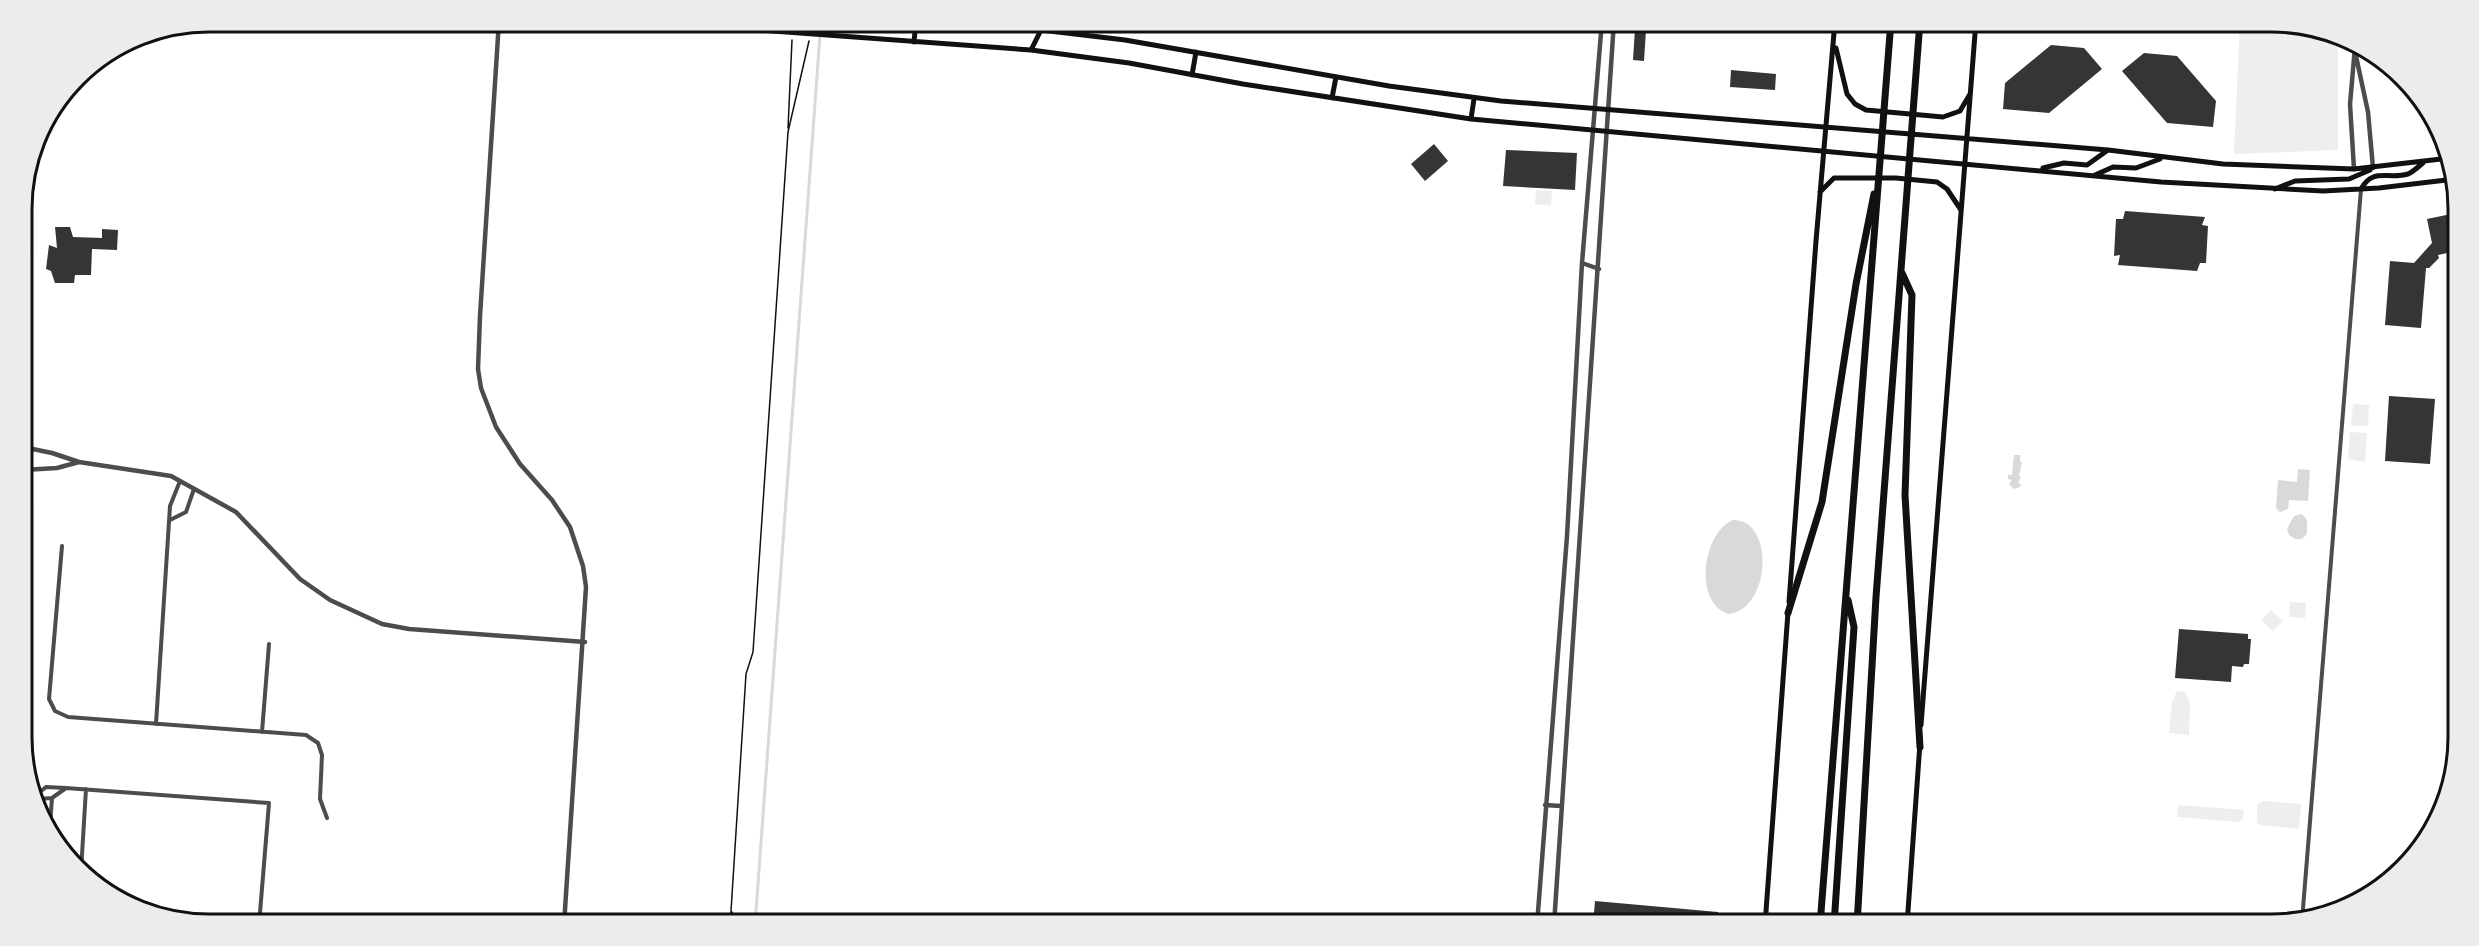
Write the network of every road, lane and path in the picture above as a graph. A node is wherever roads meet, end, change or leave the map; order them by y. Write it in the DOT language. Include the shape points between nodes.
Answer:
graph roads {
  1 [pos="498,32"];
  2 [pos="787,32"];
  3 [pos="809,32"];
  4 [pos="915,32"];
  5 [pos="1040,32"];
  6 [pos="1058,32"];
  7 [pos="1601,32"];
  8 [pos="1614,32"];
  9 [pos="1834,32"];
  10 [pos="1890,32"];
  11 [pos="1919,32"];
  12 [pos="1975,32"];
  13 [pos="792,39"];
  14 [pos="915,42"];
  15 [pos="1834,43"];
  16 [pos="1031,50"];
  17 [pos="1196,52"];
  18 [pos="2355,53"];
  19 [pos="2356,54"];
  20 [pos="1192,75"];
  21 [pos="1336,77"];
  22 [pos="1971,94"];
  23 [pos="1332,98"];
  24 [pos="1474,99"];
  25 [pos="1595,108"];
  26 [pos="1610,110"];
  27 [pos="1471,120"];
  28 [pos="1826,126"];
  29 [pos="1593,130"];
  30 [pos="788,132"];
  31 [pos="1608,132"];
  32 [pos="1968,139"];
  33 [pos="2108,150"];
  34 [pos="1824,152"];
  35 [pos="2162,158"];
  36 [pos="2440,160"];
  37 [pos="2425,162"];
  38 [pos="1966,163"];
  39 [pos="2373,168"];
  40 [pos="2037,170"];
  41 [pos="2354,170"];
  42 [pos="2094,175"];
  43 [pos="2445,180"];
  44 [pos="2273,189"];
  45 [pos="2361,189"];
  46 [pos="1820,192"];
  47 [pos="1875,198"];
  48 [pos="1961,210"];
  49 [pos="1582,263"];
  50 [pos="1599,270"];
  51 [pos="1901,270"];
  52 [pos="1574,421"];
  53 [pos="1589,422"];
  54 [pos="32,449"];
  55 [pos="79,462"];
  56 [pos="32,469"];
  57 [pos="180,481"];
  58 [pos="194,489"];
  59 [pos="170,520"];
  60 [pos="1567,536"];
  61 [pos="1580,537"];
  62 [pos="62,546"];
  63 [pos="1846,592"];
  64 [pos="1788,613"];
  65 [pos="585,642"];
  66 [pos="269,644"];
  67 [pos="1556,676"];
  68 [pos="1570,678"];
  69 [pos="156,724"];
  70 [pos="262,732"];
  71 [pos="1920,747"];
  72 [pos="66,788"];
  73 [pos="86,789"];
  74 [pos="40,793"];
  75 [pos="42,797"];
  76 [pos="52,798"];
  77 [pos="1545,805"];
  78 [pos="1561,806"];
  79 [pos="51,817"];
  80 [pos="327,818"];
  81 [pos="82,861"];
  82 [pos="731,911"];
  83 [pos="2303,911"];
  84 [pos="260,914"];
  85 [pos="565,914"];
  86 [pos="731,914"];
  87 [pos="733,914"];
  88 [pos="1538,914"];
  89 [pos="1555,914"];
  90 [pos="1766,914"];
  91 [pos="1821,914"];
  92 [pos="1835,914"];
  93 [pos="1858,914"];
  94 [pos="1908,914"];
  1 -- 65 [label="street" via="478,369 496,427 570,527 586,587"];
  2 -- 14 [label="main road"];
  3 -- 30 [label="path"];
  4 -- 14 [label="main road"];
  5 -- 16 [label="main road"];
  6 -- 17 [label="main road"];
  7 -- 25 [label="street"];
  8 -- 26 [label="street"];
  9 -- 15 [label="main road"];
  10 -- 47 [label="highway"];
  11 -- 51 [label="highway"];
  12 -- 22 [label="main road"];
  13 -- 30 [label="path"];
  14 -- 16 [label="main road"];
  15 -- 22 [label="main road" via="1846,94 1866,110 1943,117 1960,111"];
  15 -- 28 [label="main road"];
  16 -- 20 [label="main road"];
  17 -- 20 [label="main road"];
  17 -- 21 [label="main road"];
  18 -- 41 [label="street" via="2350,104"];
  19 -- 39 [label="street" via="2368,112"];
  20 -- 23 [label="main road"];
  21 -- 23 [label="main road"];
  21 -- 24 [label="main road"];
  22 -- 32 [label="main road"];
  23 -- 27 [label="main road"];
  24 -- 25 [label="main road"];
  24 -- 27 [label="main road"];
  25 -- 26 [label="main road"];
  25 -- 29 [label="street"];
  26 -- 28 [label="main road"];
  26 -- 31 [label="street"];
  27 -- 29 [label="main road"];
  28 -- 32 [label="main road"];
  28 -- 34 [label="main road"];
  29 -- 31 [label="main road"];
  29 -- 49 [label="street"];
  30 -- 82 [label="path" via="753,652 746,674"];
  31 -- 34 [label="main road"];
  31 -- 50 [label="street"];
  32 -- 33 [label="main road"];
  32 -- 38 [label="main road"];
  33 -- 35 [label="main road"];
  33 -- 40 [label="main road" via="2087,165 2064,163"];
  34 -- 38 [label="main road"];
  34 -- 46 [label="main road"];
  35 -- 41 [label="main road"];
  35 -- 42 [label="main road" via="2136,168 2113,167"];
  36 -- 37 [label="main road"];
  37 -- 39 [label="main road"];
  37 -- 45 [label="main road" via="2409,174 2373,176"];
  38 -- 40 [label="main road"];
  38 -- 48 [label="main road"];
  39 -- 41 [label="main road"];
  39 -- 44 [label="main road" via="2349,179 2295,181"];
  40 -- 42 [label="main road"];
  42 -- 44 [label="main road"];
  43 -- 45 [label="main road"];
  44 -- 45 [label="main road"];
  45 -- 83 [label="street"];
  46 -- 48 [label="main road" via="1834,178 1937,182 1947,189"];
  46 -- 64 [label="main road"];
  47 -- 63 [label="highway"];
  47 -- 64 [label="highway" via="1856,284 1822,502"];
  48 -- 71 [label="main road"];
  49 -- 50 [label="street"];
  49 -- 52 [label="street"];
  50 -- 53 [label="street"];
  51 -- 71 [label="highway" via="1912,295 1905,495"];
  51 -- 93 [label="highway"];
  52 -- 53 [label="street"];
  52 -- 60 [label="street"];
  53 -- 61 [label="street"];
  54 -- 55 [label="street"];
  55 -- 56 [label="street"];
  55 -- 57 [label="street" via="171,476"];
  57 -- 58 [label="street"];
  57 -- 59 [label="street" via="170,506"];
  58 -- 59 [label="street" via="186,512"];
  58 -- 65 [label="street" via="236,512 300,579 330,600 382,624"];
  59 -- 69 [label="street"];
  60 -- 61 [label="street"];
  60 -- 67 [label="street"];
  61 -- 68 [label="street"];
  62 -- 69 [label="street" via="49,699 55,711 68,717"];
  63 -- 91 [label="highway"];
  63 -- 92 [label="highway" via="1854,627"];
  64 -- 90 [label="main road"];
  65 -- 85 [label="street"];
  66 -- 70 [label="street"];
  67 -- 68 [label="street"];
  67 -- 77 [label="street"];
  68 -- 78 [label="street"];
  69 -- 70 [label="street"];
  70 -- 80 [label="street" via="306,735 318,743 322,755 320,799"];
  71 -- 94 [label="main road"];
  72 -- 73 [label="street"];
  72 -- 74 [label="street" via="46,787"];
  72 -- 76 [label="street"];
  73 -- 81 [label="street"];
  73 -- 84 [label="street" via="269,803"];
  75 -- 76 [label="street"];
  76 -- 79 [label="street"];
  77 -- 78 [label="street"];
  77 -- 88 [label="street"];
  78 -- 89 [label="street"];
  82 -- 86 [label="path"];
  82 -- 87 [label="path"];
}
